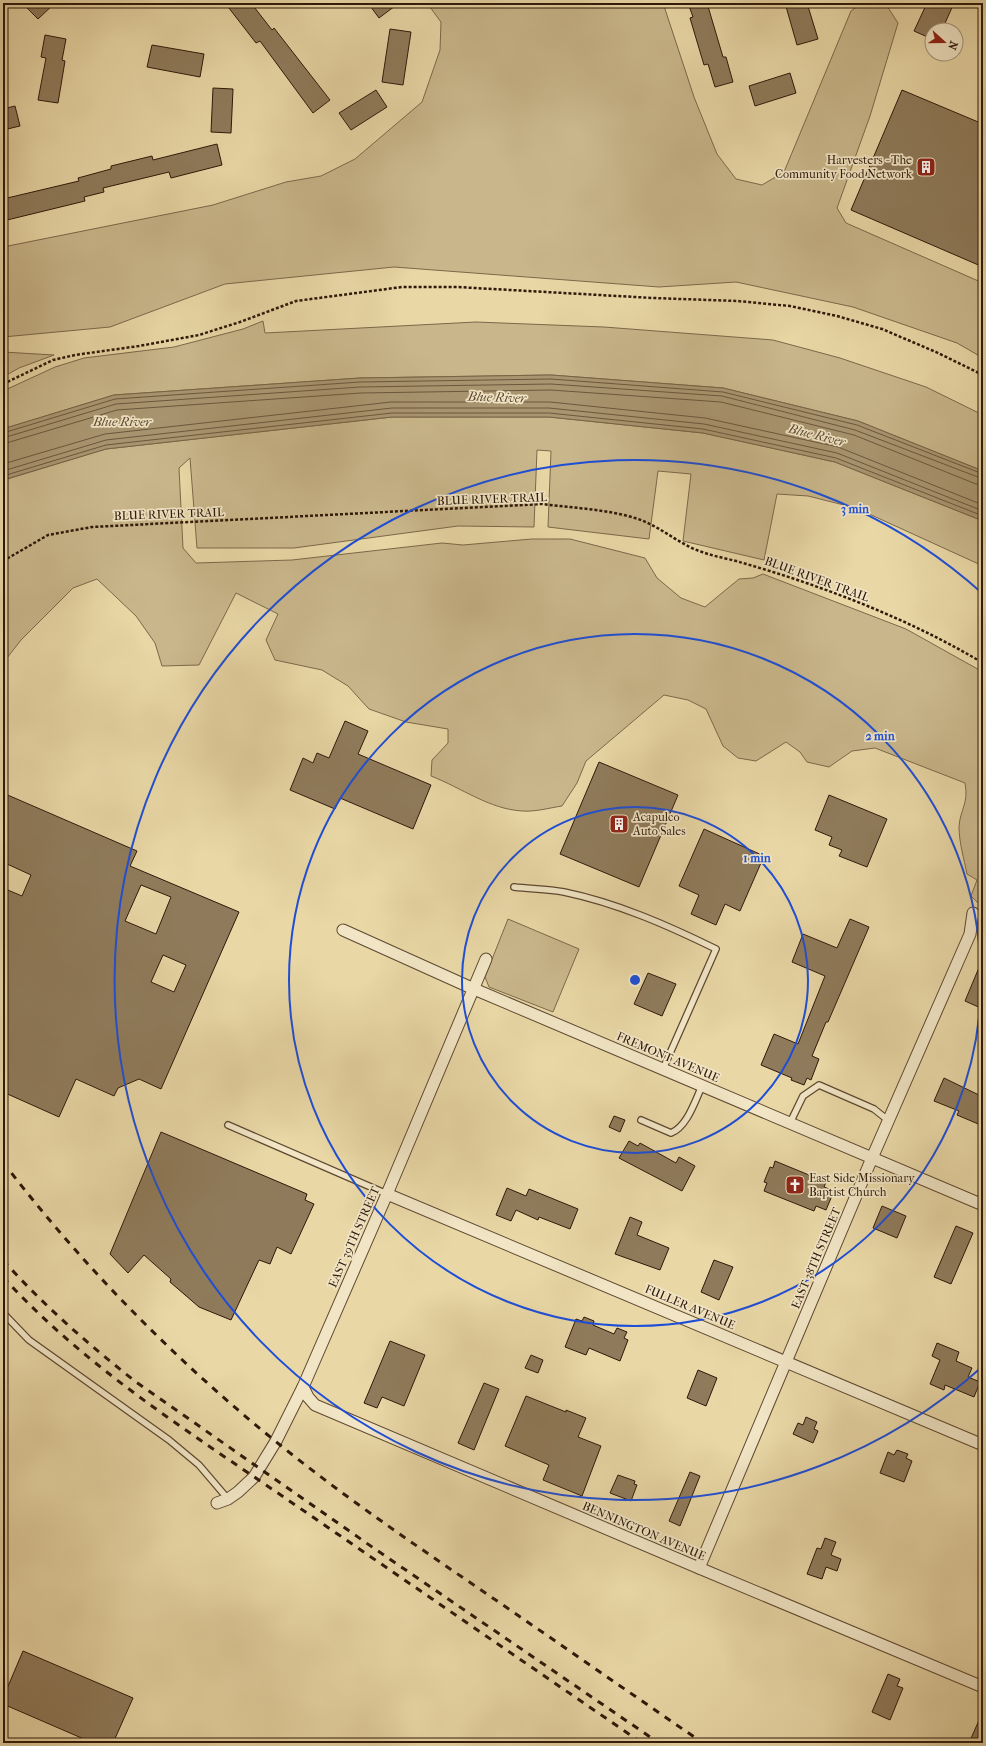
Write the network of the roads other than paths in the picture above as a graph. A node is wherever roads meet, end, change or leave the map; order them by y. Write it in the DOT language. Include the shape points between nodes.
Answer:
graph roads {
  1 [pos="514,888"];
  2 [pos="973,913"];
  3 [pos="343,930"];
  4 [pos="486,960"];
  5 [pos="474,988"];
  6 [pos="663,1069"];
  7 [pos="702,1086"];
  8 [pos="641,1120"];
  9 [pos="889,1121"];
  10 [pos="790,1123"];
  11 [pos="228,1125"];
  12 [pos="872,1158"];
  13 [pos="387,1194"];
  14 [pos="983,1205"];
  15 [pos="3,1313"];
  16 [pos="786,1361"];
  17 [pos="303,1387"];
  18 [pos="983,1445"];
  19 [pos="228,1499"];
  20 [pos="217,1503"];
  21 [pos="699,1568"];
  22 [pos="983,1687"];
  1 -- 6 [label="lane" via="562,892 603,902 663,924 716,949"];
  2 -- 9 [label="street, EAST 38TH STREET" via="970,934"];
  3 -- 5 [label="street, FREMONT AVENUE"];
  4 -- 5 [label="street, EAST 39TH STREET"];
  5 -- 6 [label="street, FREMONT AVENUE"];
  5 -- 13 [label="street, EAST 39TH STREET"];
  6 -- 7 [label="street, FREMONT AVENUE"];
  7 -- 8 [label="lane" via="677,1131 671,1133"];
  7 -- 10 [label="street, FREMONT AVENUE"];
  9 -- 10 [label="lane" via="874,1108 819,1085 803,1096"];
  9 -- 12 [label="street, EAST 38TH STREET"];
  10 -- 12 [label="street, FREMONT AVENUE"];
  11 -- 13 [label="lane"];
  12 -- 14 [label="street, FREMONT AVENUE"];
  12 -- 16 [label="street, EAST 38TH STREET"];
  13 -- 16 [label="street, FULLER AVENUE"];
  13 -- 17 [label="street, EAST 39TH STREET"];
  15 -- 19 [label="lane" via="29,1340 175,1445 199,1465"];
  16 -- 18 [label="street, FULLER AVENUE"];
  16 -- 21 [label="street, EAST 38TH STREET"];
  17 -- 19 [label="street, EAST 39TH STREET" via="276,1441 254,1477"];
  17 -- 21 [label="street, BENNINGTON AVENUE" via="315,1405"];
  19 -- 20 [label="street, EAST 39TH STREET"];
  21 -- 22 [label="street, BENNINGTON AVENUE"];
}
